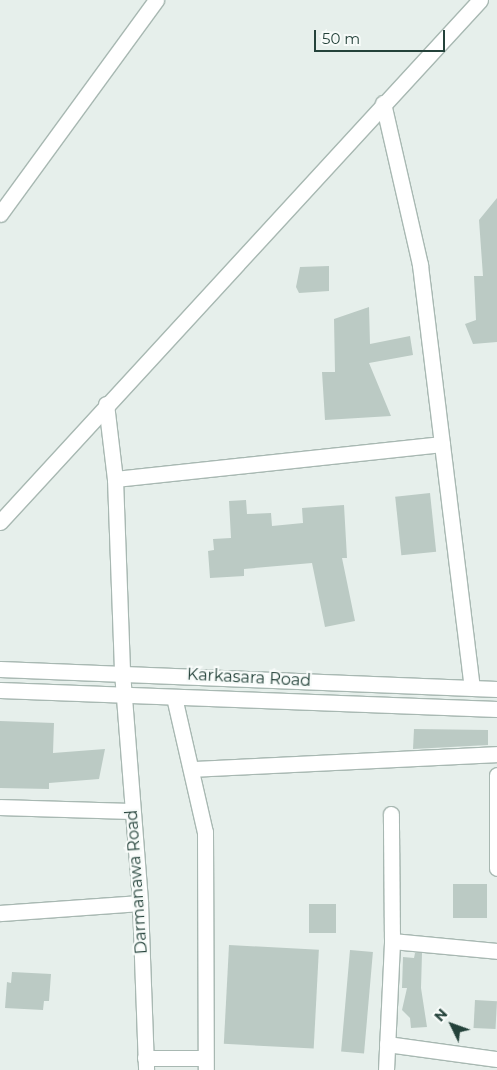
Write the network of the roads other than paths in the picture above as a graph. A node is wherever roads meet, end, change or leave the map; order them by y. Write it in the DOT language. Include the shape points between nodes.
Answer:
graph roads {
  1 [pos="156,0"];
  2 [pos="480,0"];
  3 [pos="383,103"];
  4 [pos="0,214"];
  5 [pos="106,404"];
  6 [pos="442,444"];
  7 [pos="115,479"];
  8 [pos="0,522"];
  9 [pos="0,669"];
  10 [pos="122,672"];
  11 [pos="472,688"];
  12 [pos="497,689"];
  13 [pos="0,690"];
  14 [pos="123,695"];
  15 [pos="174,697"];
  16 [pos="497,709"];
  17 [pos="497,754"];
  18 [pos="192,769"];
  19 [pos="497,775"];
  20 [pos="0,807"];
  21 [pos="132,810"];
  22 [pos="391,814"];
  23 [pos="497,868"];
  24 [pos="140,903"];
  25 [pos="0,912"];
  26 [pos="392,940"];
  27 [pos="497,951"];
  28 [pos="387,1044"];
  29 [pos="497,1059"];
  30 [pos="146,1064"];
  31 [pos="205,1064"];
  32 [pos="386,1070"];
  1 -- 4 [label="street"];
  2 -- 3 [label="street"];
  3 -- 5 [label="street"];
  3 -- 6 [label="street" via="420,265"];
  5 -- 7 [label="street, Darmanawa Road"];
  5 -- 8 [label="street"];
  6 -- 7 [label="street"];
  6 -- 11 [label="street"];
  7 -- 10 [label="street, Darmanawa Road"];
  9 -- 10 [label="street, Karkasara Road"];
  10 -- 11 [label="street, Karkasara Road"];
  10 -- 14 [label="street, Darmanawa Road"];
  11 -- 12 [label="street, Karkasara Road"];
  13 -- 14 [label="street, Karkasara Road"];
  14 -- 15 [label="street, Karkasara Road"];
  14 -- 21 [label="street, Darmanawa Road"];
  15 -- 16 [label="street, Karkasara Road"];
  15 -- 18 [label="street"];
  17 -- 18 [label="street"];
  18 -- 31 [label="street" via="205,832"];
  19 -- 23 [label="street"];
  20 -- 21 [label="street"];
  21 -- 24 [label="street, Darmanawa Road"];
  22 -- 26 [label="street"];
  24 -- 25 [label="street"];
  24 -- 30 [label="street, Darmanawa Road"];
  26 -- 27 [label="street"];
  26 -- 28 [label="street"];
  28 -- 29 [label="street"];
  28 -- 32 [label="street"];
  30 -- 31 [label="street"];
}
